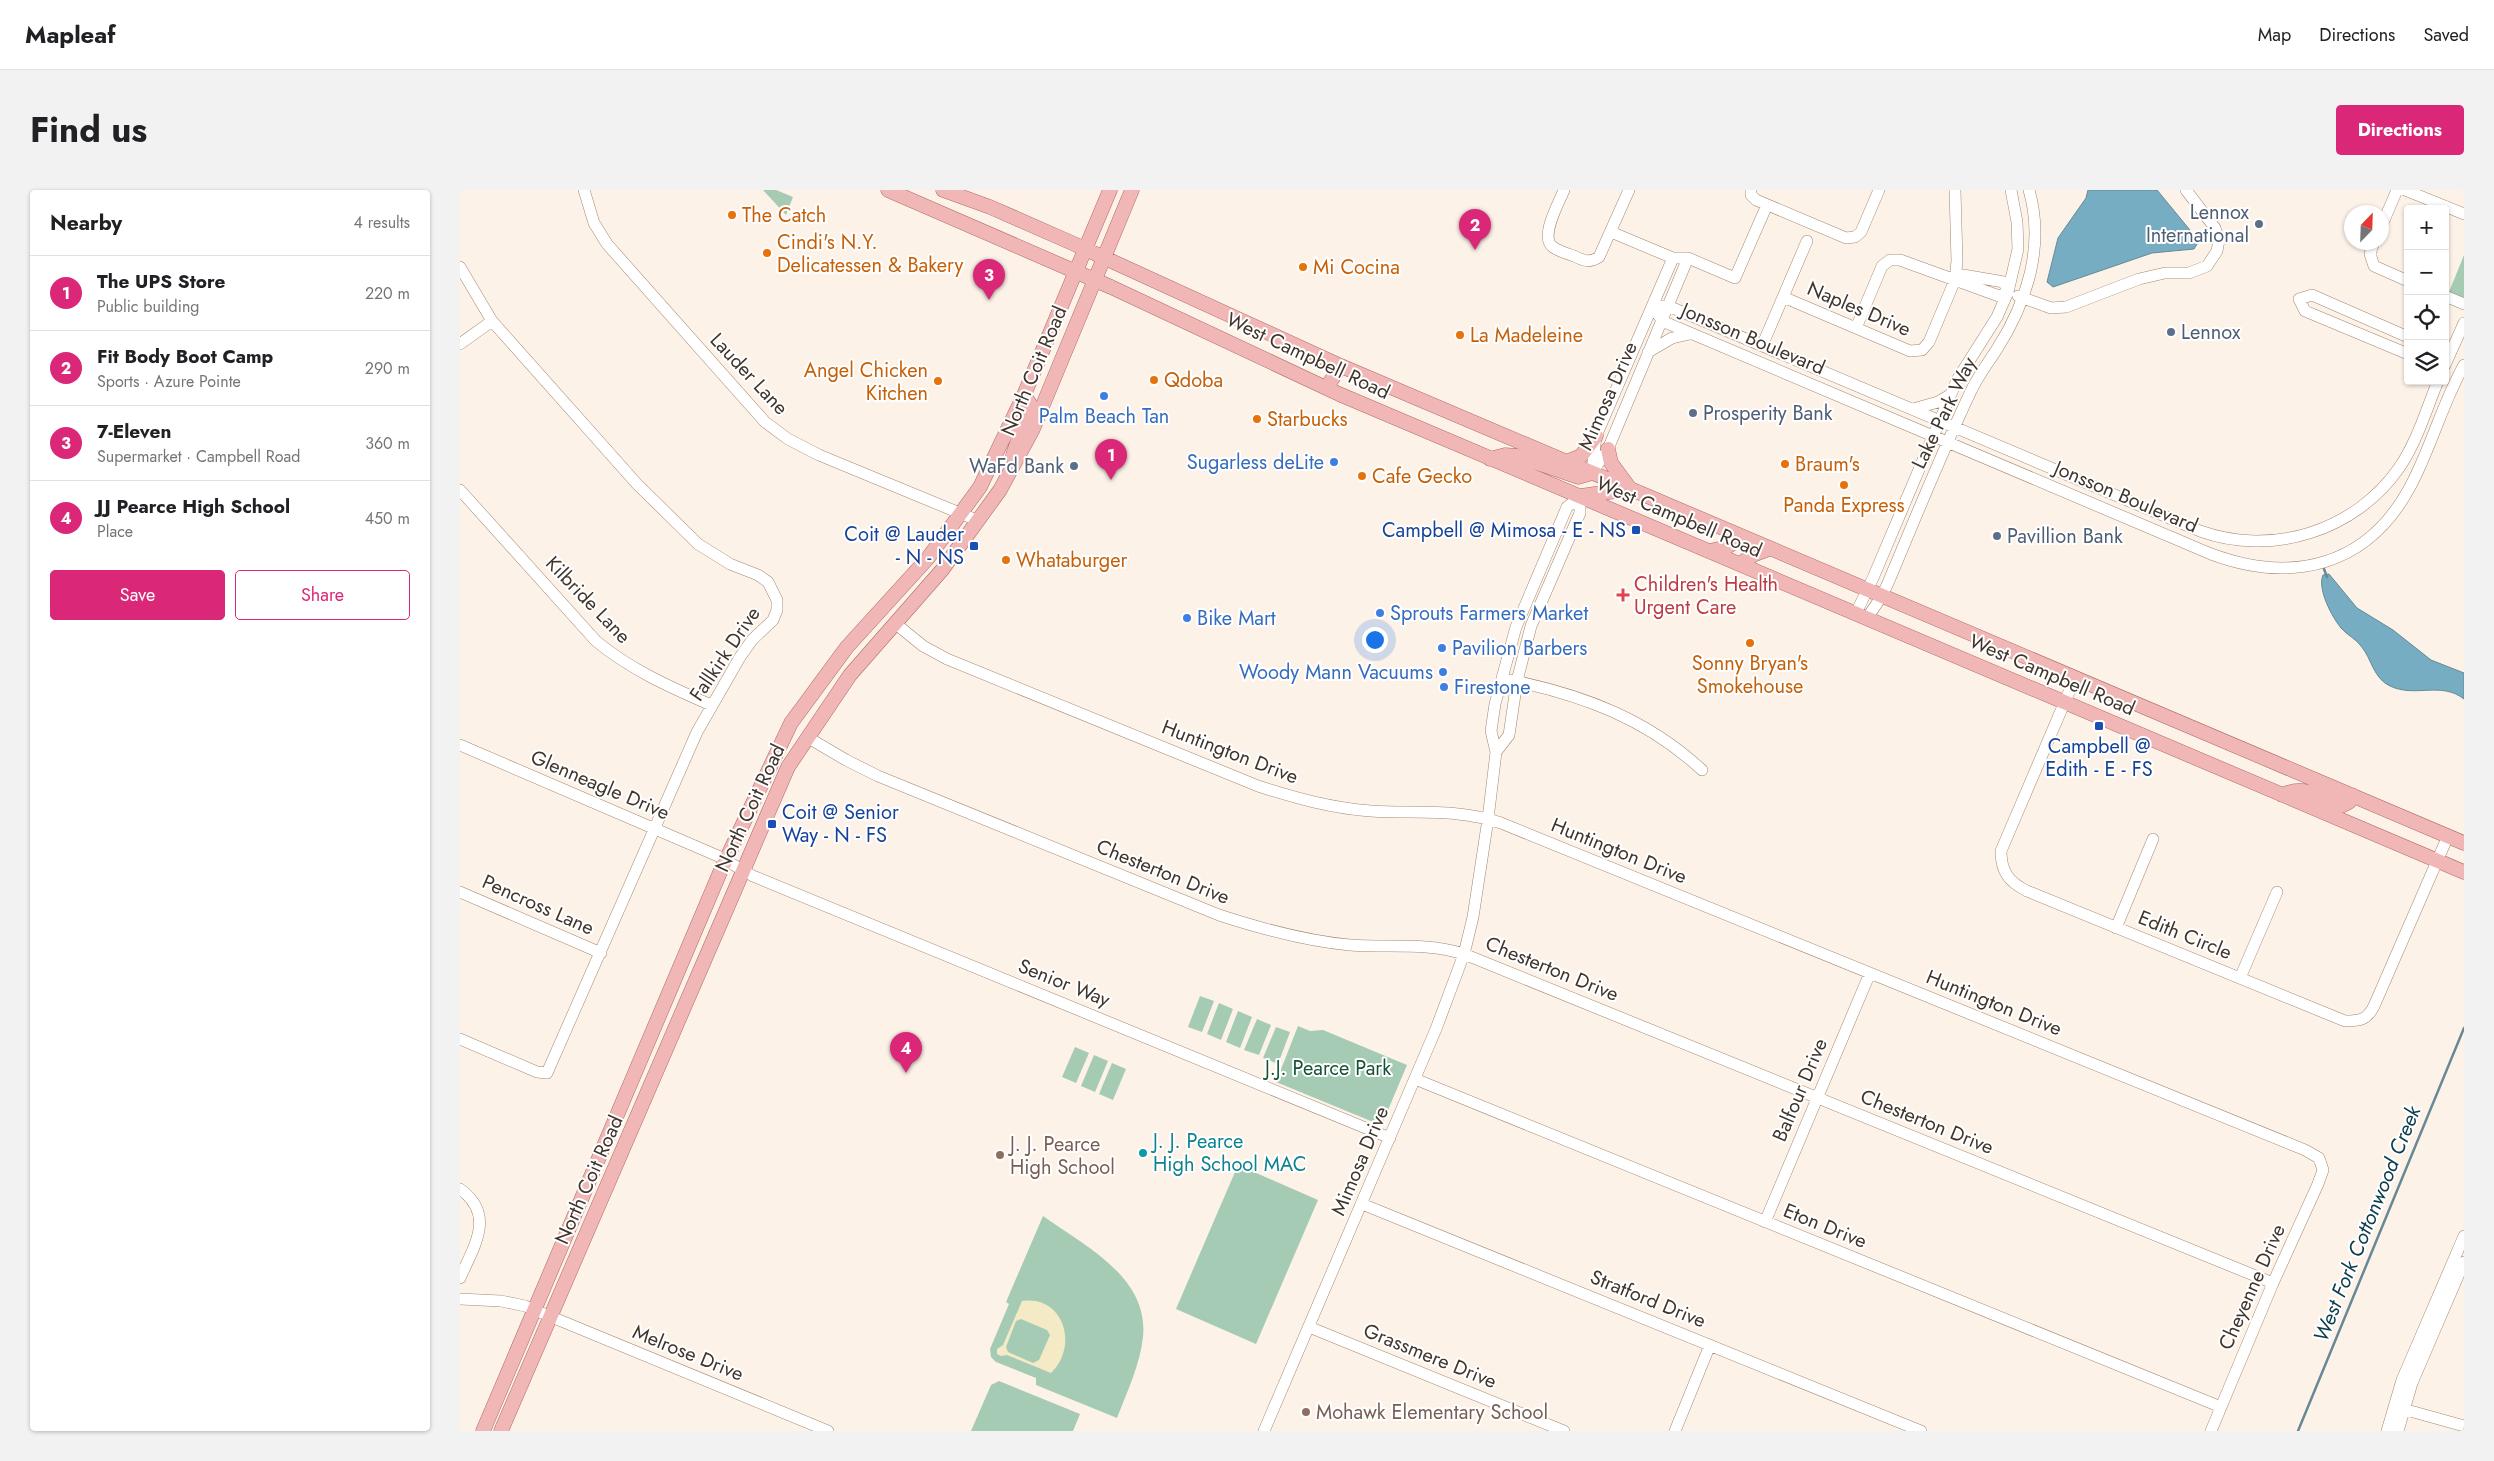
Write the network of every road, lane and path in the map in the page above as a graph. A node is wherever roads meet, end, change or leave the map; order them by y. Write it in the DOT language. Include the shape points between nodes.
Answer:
graph roads {
  1 [pos="584,190"];
  2 [pos="888,190"];
  3 [pos="943,190"];
  4 [pos="1110,190"];
  5 [pos="1132,190"];
  6 [pos="1564,190"];
  7 [pos="1629,190"];
  8 [pos="1751,190"];
  9 [pos="1879,190"];
  10 [pos="1955,190"];
  11 [pos="2011,190"];
  12 [pos="2029,190"];
  13 [pos="2186,190"];
  14 [pos="2396,190"];
  15 [pos="2405,190"];
  16 [pos="1767,205"];
  17 [pos="2389,208"];
  18 [pos="2464,214"];
  19 [pos="1611,232"];
  20 [pos="1806,241"];
  21 [pos="1086,249"];
  22 [pos="2371,250"];
  23 [pos="1104,258"];
  24 [pos="1673,258"];
  25 [pos="1688,258"];
  26 [pos="460,267"];
  27 [pos="1076,272"];
  28 [pos="2404,279"];
  29 [pos="1094,280"];
  30 [pos="1955,280"];
  31 [pos="2008,292"];
  32 [pos="1783,297"];
  33 [pos="2023,298"];
  34 [pos="2449,298"];
  35 [pos="2464,304"];
  36 [pos="1653,306"];
  37 [pos="1668,306"];
  38 [pos="2352,313"];
  39 [pos="492,321"];
  40 [pos="1662,321"];
  41 [pos="2464,323"];
  42 [pos="1856,328"];
  43 [pos="2346,328"];
  44 [pos="1690,334"];
  45 [pos="2404,335"];
  46 [pos="460,344"];
  47 [pos="1762,346"];
  48 [pos="1648,352"];
  49 [pos="2404,352"];
  50 [pos="2449,353"];
  51 [pos="2449,357"];
  52 [pos="2464,361"];
  53 [pos="1341,366"];
  54 [pos="1809,366"];
  55 [pos="2449,370"];
  56 [pos="2462,372"];
  57 [pos="1621,379"];
  58 [pos="1802,381"];
  59 [pos="2436,385"];
  60 [pos="1326,388"];
  61 [pos="1634,388"];
  62 [pos="1339,394"];
  63 [pos="1024,395"];
  64 [pos="1950,395"];
  65 [pos="1913,410"];
  66 [pos="1940,421"];
  67 [pos="1955,427"];
  68 [pos="1596,436"];
  69 [pos="1933,436"];
  70 [pos="1948,443"];
  71 [pos="1608,449"];
  72 [pos="1490,459"];
  73 [pos="1566,462"];
  74 [pos="1013,468"];
  75 [pos="1592,473"];
  76 [pos="1578,478"];
  77 [pos="1630,489"];
  78 [pos="1580,497"];
  79 [pos="463,498"];
  80 [pos="1599,500"];
  81 [pos="960,514"];
  82 [pos="979,521"];
  83 [pos="1742,537"];
  84 [pos="2217,537"];
  85 [pos="1769,548"];
  86 [pos="1710,551"];
  87 [pos="2211,554"];
  88 [pos="1740,564"];
  89 [pos="1868,590"];
  90 [pos="1882,596"];
  91 [pos="1543,600"];
  92 [pos="1526,602"];
  93 [pos="1861,615"];
  94 [pos="896,624"];
  95 [pos="1501,678"];
  96 [pos="2075,678"];
  97 [pos="1517,681"];
  98 [pos="2065,702"];
  99 [pos="711,705"];
  100 [pos="807,737"];
  101 [pos="460,745"];
  102 [pos="1496,752"];
  103 [pos="1702,770"];
  104 [pos="2282,795"];
  105 [pos="2352,795"];
  106 [pos="1488,819"];
  107 [pos="654,828"];
  108 [pos="2448,836"];
  109 [pos="2153,839"];
  110 [pos="2464,843"];
  111 [pos="726,860"];
  112 [pos="2437,860"];
  113 [pos="743,870"];
  114 [pos="2464,872"];
  115 [pos="460,892"];
  116 [pos="2277,892"];
  117 [pos="2116,928"];
  118 [pos="601,953"];
  119 [pos="1464,954"];
  120 [pos="1870,974"];
  121 [pos="2240,978"];
  122 [pos="460,1039"];
  123 [pos="1415,1079"];
  124 [pos="1817,1097"];
  125 [pos="1390,1138"];
  126 [pos="2320,1158"];
  127 [pos="460,1189"];
  128 [pos="1362,1204"];
  129 [pos="1765,1222"];
  130 [pos="2464,1236"];
  131 [pos="2464,1262"];
  132 [pos="2458,1273"];
  133 [pos="460,1278"];
  134 [pos="2273,1283"];
  135 [pos="460,1299"];
  136 [pos="534,1310"];
  137 [pos="550,1317"];
  138 [pos="1309,1327"];
  139 [pos="1710,1345"];
  140 [pos="2221,1407"];
  141 [pos="2398,1407"];
  142 [pos="2464,1426"];
  143 [pos="483,1431"];
  144 [pos="501,1431"];
  145 [pos="828,1431"];
  146 [pos="1264,1431"];
  147 [pos="1564,1431"];
  148 [pos="1675,1431"];
  149 [pos="1921,1431"];
  150 [pos="2211,1431"];
  151 [pos="2387,1431"];
  152 [pos="2398,1431"];
  1 -- 81 [label="street, Lauder Lane" via="594,223 607,244 766,422 788,439 819,455"];
  2 -- 27 [label="main road, West Campbell Road"];
  3 -- 21 [label="main road, West Campbell Road"];
  4 -- 21 [label="main road, North Coit Road"];
  5 -- 23 [label="main road, North Coit Road"];
  6 -- 19 [label="street" via="1546,234 1553,247 1593,261 1599,257"];
  7 -- 19 [label="street"];
  8 -- 16 [label="street" via="1756,200"];
  9 -- 16 [label="street" via="1861,232 1855,237 1846,238"];
  10 -- 30 [label="street"];
  11 -- 31 [label="street, Lake Park Way" via="2018,249"];
  12 -- 33 [label="street, Lake Park Way" via="2034,212 2034,246 2032,270"];
  13 -- 33 [label="street" via="2215,228 2219,240 2217,251 2206,266 2198,271 2138,279 2066,307 2051,308"];
  14 -- 17 [label="street"];
  15 -- 18 [label="street"];
  16 -- 25 [label="street" via="1735,278"];
  19 -- 24 [label="street"];
  20 -- 32 [label="street"];
  21 -- 23 [label="main road, West Campbell Road"];
  21 -- 27 [label="main road, North Coit Road"];
  22 -- 28 [label="street" via="2372,263"];
  23 -- 29 [label="main road, North Coit Road"];
  23 -- 53 [label="main road, West Campbell Road"];
  24 -- 25 [label="street"];
  24 -- 36 [label="street, Mimosa Drive"];
  25 -- 37 [label="street, Mimosa Drive"];
  26 -- 39 [label="street, Fallkirk Drive"];
  27 -- 29 [label="main road, West Campbell Road"];
  27 -- 63 [label="main road, North Coit Road"];
  29 -- 60 [label="main road, West Campbell Road"];
  29 -- 74 [label="main road, North Coit Road" via="1033,429"];
  30 -- 31 [label="street" via="1963,274 1995,279 2004,282"];
  30 -- 42 [label="street" via="1900,260 1890,260 1882,266"];
  30 -- 42 [label="street, Naples Drive" via="1929,342 1922,350 1910,351"];
  31 -- 33 [label="street"];
  31 -- 64 [label="street, Lake Park Way" via="1997,317"];
  32 -- 42 [label="street, Naples Drive"];
  32 -- 47 [label="street"];
  33 -- 67 [label="street, Lake Park Way" via="2010,327 1978,377"];
  34 -- 35 [label="street"];
  36 -- 37 [label="street, Jonsson Boulevard"];
  36 -- 40 [label="street, Jonsson Boulevard"];
  36 -- 57 [label="street, Mimosa Drive"];
  37 -- 40 [label="street, Mimosa Drive"];
  37 -- 47 [label="street, Jonsson Boulevard"];
  38 -- 43 [label="street"];
  38 -- 43 [label="street" via="2312,295 2299,299 2305,311"];
  38 -- 45 [label="street"];
  39 -- 46 [label="street"];
  39 -- 99 [label="street, Fallkirk Drive" via="618,464 678,526 698,544 730,564 758,575 774,590 777,610 772,620 752,640"];
  40 -- 44 [label="street, Jonsson Boulevard"];
  40 -- 48 [label="street, Mimosa Drive"];
  41 -- 50 [label="street"];
  43 -- 49 [label="street"];
  44 -- 48 [label="street" via="1672,338"];
  44 -- 58 [label="street, Jonsson Boulevard"];
  47 -- 54 [label="street, Jonsson Boulevard"];
  48 -- 61 [label="street, Mimosa Drive"];
  51 -- 52 [label="street"];
  53 -- 60 [label="main road"];
  53 -- 62 [label="main road"];
  53 -- 73 [label="main road, West Campbell Road"];
  54 -- 58 [label="street"];
  54 -- 65 [label="street, Jonsson Boulevard"];
  55 -- 56 [label="street"];
  56 -- 87 [label="street, Jonsson Boulevard" via="2409,489 2390,517 2370,536 2335,559 2286,569 2249,566"];
  57 -- 61 [label="street"];
  57 -- 68 [label="street, Mimosa Drive"];
  58 -- 69 [label="street, Jonsson Boulevard"];
  59 -- 84 [label="street, Jonsson Boulevard" via="2400,466 2361,506 2326,527 2293,538 2252,542"];
  60 -- 62 [label="main road, West Campbell Road"];
  61 -- 71 [label="street, Mimosa Drive"];
  62 -- 72 [label="main road, West Campbell Road"];
  63 -- 74 [label="main road" via="1030,404 1013,453"];
  63 -- 81 [label="main road, North Coit Road" via="996,457"];
  64 -- 65 [label="street"];
  64 -- 66 [label="street, Lake Park Way"];
  65 -- 66 [label="street, Jonsson Boulevard"];
  66 -- 67 [label="street, Jonsson Boulevard"];
  66 -- 69 [label="street, Lake Park Way"];
  67 -- 70 [label="street, Lake Park Way"];
  67 -- 84 [label="street, Jonsson Boulevard"];
  68 -- 73 [label="main road" via="1581,456"];
  68 -- 75 [label="street, Mimosa Drive"];
  69 -- 70 [label="street, Jonsson Boulevard"];
  69 -- 89 [label="street, Lake Park Way"];
  70 -- 87 [label="street, Jonsson Boulevard"];
  70 -- 90 [label="street, Lake Park Way"];
  71 -- 75 [label="street, Mimosa Drive"];
  71 -- 77 [label="main road" via="1611,463"];
  72 -- 76 [label="main road" via="1517,456"];
  72 -- 78 [label="main road, West Campbell Road"];
  73 -- 75 [label="main road, West Campbell Road"];
  73 -- 76 [label="main road"];
  74 -- 82 [label="main road, North Coit Road"];
  75 -- 76 [label="main road"];
  75 -- 77 [label="main road, West Campbell Road"];
  75 -- 80 [label="main road"];
  76 -- 78 [label="main road"];
  77 -- 80 [label="main road"];
  77 -- 83 [label="main road, West Campbell Road"];
  78 -- 80 [label="main road"];
  78 -- 91 [label="street, Mimosa Drive" via="1580,513"];
  78 -- 92 [label="street, Mimosa Drive" via="1567,508"];
  79 -- 99 [label="street, Kilbride Lane" via="596,641 617,659 644,675"];
  80 -- 86 [label="main road, West Campbell Road"];
  81 -- 82 [label="street, Lauder Lane"];
  81 -- 111 [label="main road, North Coit Road" via="928,558 842,654 791,723"];
  82 -- 94 [label="main road, North Coit Road"];
  83 -- 85 [label="main road, West Campbell Road"];
  83 -- 86 [label="main road"];
  84 -- 87 [label="street"];
  85 -- 88 [label="main road"];
  85 -- 89 [label="main road, West Campbell Road"];
  86 -- 88 [label="main road, West Campbell Road"];
  88 -- 93 [label="main road, West Campbell Road"];
  89 -- 90 [label="main road, West Campbell Road"];
  89 -- 93 [label="street, Lake Park Way"];
  90 -- 93 [label="street, Lake Park Way"];
  90 -- 96 [label="main road, West Campbell Road"];
  91 -- 92 [label="street"];
  91 -- 97 [label="street, Mimosa Drive" via="1532,626"];
  92 -- 95 [label="street, Mimosa Drive"];
  93 -- 98 [label="main road, West Campbell Road"];
  94 -- 100 [label="main road, North Coit Road" via="850,675"];
  94 -- 106 [label="street, Huntington Drive" via="923,646 947,659 1291,797 1346,808 1446,812"];
  95 -- 97 [label="street"];
  95 -- 102 [label="street, Mimosa Drive" via="1491,731"];
  96 -- 98 [label="street, Edith Circle"];
  96 -- 105 [label="main road, West Campbell Road"];
  97 -- 102 [label="street, Mimosa Drive" via="1509,735"];
  97 -- 103 [label="street" via="1565,693 1625,716 1681,751"];
  98 -- 104 [label="main road, West Campbell Road"];
  98 -- 117 [label="street, Edith Circle" via="2006,837 2001,862 2012,883"];
  99 -- 107 [label="street, Fallkirk Drive"];
  100 -- 113 [label="main road, North Coit Road" via="788,767"];
  100 -- 119 [label="street, Chesterton Drive" via="878,776 1219,915 1261,929 1322,942 1372,946 1424,945"];
  101 -- 107 [label="street, Glenneagle Drive"];
  102 -- 106 [label="street, Mimosa Drive"];
  104 -- 105 [label="main road" via="2303,790 2341,806 2349,802"];
  104 -- 112 [label="main road, West Campbell Road"];
  105 -- 108 [label="main road, West Campbell Road"];
  106 -- 119 [label="street, Mimosa Drive"];
  106 -- 120 [label="street, Huntington Drive"];
  107 -- 111 [label="street, Glenneagle Drive"];
  107 -- 118 [label="street, Fallkirk Drive"];
  108 -- 110 [label="main road, West Campbell Road"];
  108 -- 112 [label="street, Edith Circle"];
  109 -- 117 [label="street"];
  111 -- 113 [label="street, Senior Way"];
  111 -- 136 [label="main road, North Coit Road"];
  112 -- 114 [label="main road, West Campbell Road"];
  112 -- 121 [label="street, Edith Circle" via="2374,1006 2360,1021 2345,1021"];
  113 -- 125 [label="street, Senior Way"];
  113 -- 137 [label="main road, North Coit Road"];
  115 -- 118 [label="street, Pencross Lane"];
  116 -- 121 [label="street"];
  117 -- 121 [label="street, Edith Circle"];
  118 -- 122 [label="street, Fallkirk Drive" via="547,1073 537,1072"];
  119 -- 123 [label="street, Mimosa Drive"];
  119 -- 124 [label="street, Chesterton Drive"];
  120 -- 124 [label="street, Balfour Drive"];
  120 -- 126 [label="street, Huntington Drive"];
  123 -- 125 [label="street, Mimosa Drive"];
  123 -- 129 [label="street, Eton Drive"];
  124 -- 129 [label="street, Balfour Drive"];
  124 -- 134 [label="street, Chesterton Drive"];
  125 -- 128 [label="street, Mimosa Drive"];
  126 -- 134 [label="street, Cheyenne Drive" via="2323,1170 2318,1184"];
  127 -- 133 [label="street" via="478,1209 481,1222 480,1233"];
  128 -- 138 [label="street, Mimosa Drive"];
  128 -- 139 [label="street, Stratford Drive"];
  129 -- 140 [label="street, Eton Drive"];
  130 -- 132 [label="street"];
  131 -- 132 [label="street"];
  132 -- 141 [label="street"];
  134 -- 140 [label="street, Cheyenne Drive"];
  135 -- 136 [label="street, Melrose Drive" via="501,1301"];
  136 -- 137 [label="street, Melrose Drive"];
  136 -- 143 [label="main road, North Coit Road"];
  137 -- 144 [label="main road, North Coit Road"];
  137 -- 145 [label="street, Melrose Drive"];
  138 -- 146 [label="street, Mimosa Drive"];
  138 -- 147 [label="street, Grassmere Drive"];
  139 -- 148 [label="street"];
  139 -- 149 [label="street, Stratford Drive"];
  140 -- 150 [label="street, Cheyenne Drive"];
  141 -- 142 [label="street"];
  141 -- 151 [label="street"];
  141 -- 152 [label="street"];
}
